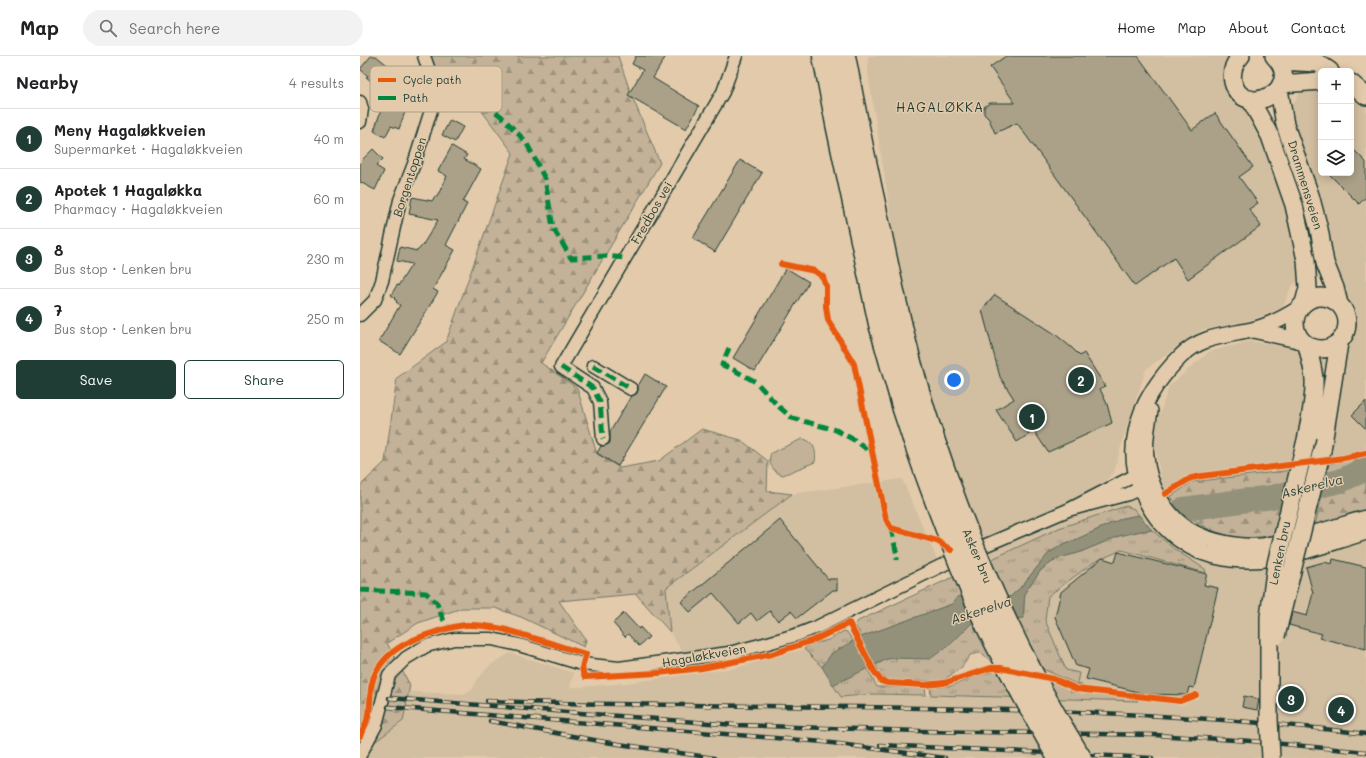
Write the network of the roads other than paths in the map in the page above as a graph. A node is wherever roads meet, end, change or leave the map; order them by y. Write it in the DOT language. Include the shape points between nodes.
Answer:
graph roads {
  1 [pos="424,56"];
  2 [pos="736,56"];
  3 [pos="824,56"];
  4 [pos="844,56"];
  5 [pos="853,56"];
  6 [pos="1238,57"];
  7 [pos="1276,58"];
  8 [pos="428,66"];
  9 [pos="1326,68"];
  10 [pos="1318,81"];
  11 [pos="1354,85"];
  12 [pos="1280,87"];
  13 [pos="1366,96"];
  14 [pos="1250,99"];
  15 [pos="360,102"];
  16 [pos="430,112"];
  17 [pos="856,119"];
  18 [pos="360,122"];
  19 [pos="1339,304"];
  20 [pos="1301,306"];
  21 [pos="360,315"];
  22 [pos="1252,330"];
  23 [pos="1304,343"];
  24 [pos="1339,343"];
  25 [pos="593,366"];
  26 [pos="631,389"];
  27 [pos="922,434"];
  28 [pos="604,439"];
  29 [pos="1142,480"];
  30 [pos="1366,518"];
  31 [pos="1366,532"];
  32 [pos="1269,671"];
  33 [pos="360,755"];
  34 [pos="1059,758"];
  35 [pos="1080,758"];
  36 [pos="1271,758"];
  1 -- 8 [label="street, Borgentoppen"];
  2 -- 28 [label="street, Fredbos vei" via="723,92 561,367 593,388 600,402"];
  3 -- 27 [label="highway" via="880,324 904,409"];
  4 -- 17 [label="highway"];
  5 -- 17 [label="highway"];
  6 -- 14 [label="main road, Drammensveien" via="1233,71 1234,83 1240,93"];
  7 -- 9 [label="main road" via="1318,63"];
  7 -- 12 [label="main road, Drammensveien" via="1283,74"];
  10 -- 12 [label="main road"];
  11 -- 13 [label="main road"];
  12 -- 14 [label="main road" via="1266,99"];
  12 -- 19 [label="main road, Drammensveien" via="1285,125 1310,195 1325,263"];
  14 -- 20 [label="main road, Drammensveien" via="1270,136 1294,205 1306,260 1308,288"];
  15 -- 18 [label="street"];
  16 -- 21 [label="street, Borgentoppen" via="400,200 382,281 375,300"];
  17 -- 27 [label="highway" via="899,322 922,404"];
  19 -- 20 [label="main road" via="1327,297 1318,297"];
  19 -- 24 [label="main road" via="1344,310 1348,325"];
  20 -- 22 [label="street" via="1285,318"];
  20 -- 23 [label="main road" via="1295,317 1295,327"];
  22 -- 23 [label="street"];
  22 -- 29 [label="street" via="1218,336 1191,348 1170,367 1142,411 1135,433 1134,451"];
  23 -- 24 [label="main road" via="1313,348 1327,349"];
  23 -- 32 [label="main road, Lenken bru, bridge" via="1314,381 1312,402 1272,588"];
  24 -- 32 [label="main road, Lenken bru, bridge" via="1322,450"];
  25 -- 26 [label="street"];
  27 -- 34 [label="highway, Asker bru, bridge" via="931,490 958,558 988,625"];
  27 -- 35 [label="highway, Asker bru, bridge" via="948,486 976,558 995,598 1040,690"];
  29 -- 30 [label="street" via="1171,514 1189,530 1199,536 1232,544 1250,546 1275,543"];
  29 -- 31 [label="street" via="1154,514 1167,528 1182,542 1213,556 1262,560"];
  29 -- 33 [label="street, Hagaløkkveien" via="965,554 817,627 729,653 619,668 582,664 492,639 454,639 426,646 406,658 390,675 376,725"];
  32 -- 36 [label="main road, Lenken bru, bridge"];
}
